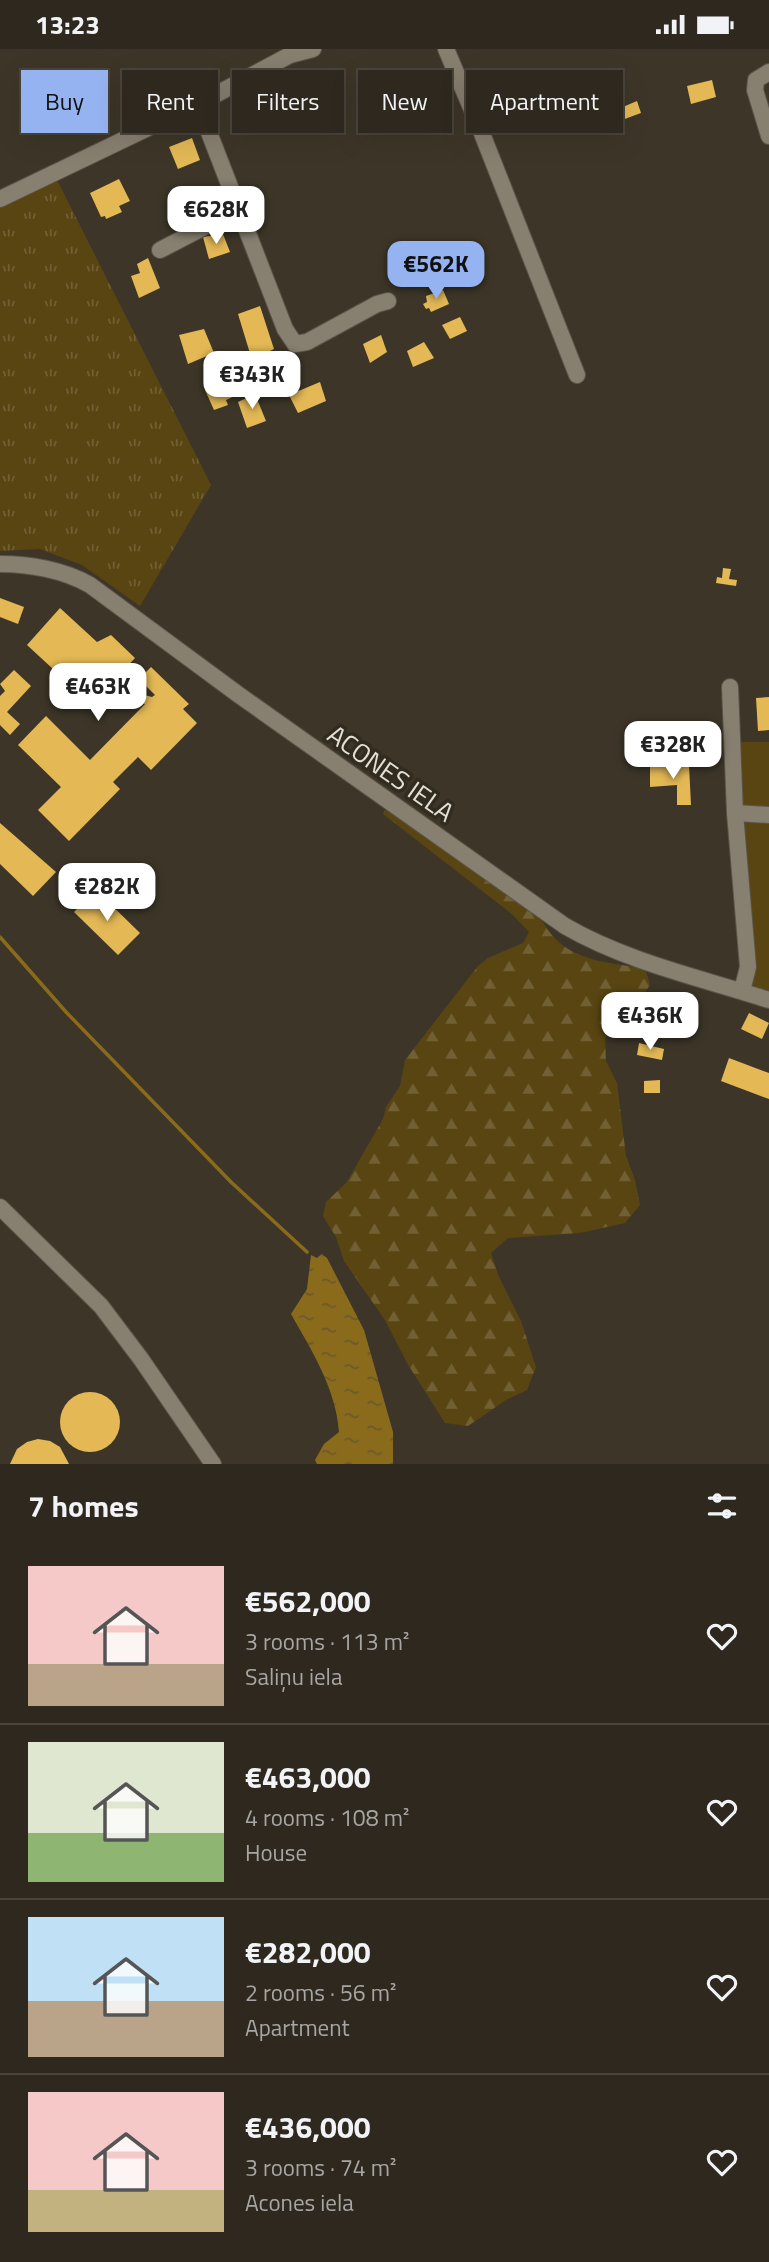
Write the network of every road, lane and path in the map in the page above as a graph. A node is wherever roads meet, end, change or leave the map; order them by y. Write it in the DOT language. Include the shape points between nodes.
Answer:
graph roads {
  1 [pos="313,49"];
  2 [pos="446,49"];
  3 [pos="289,52"];
  4 [pos="769,72"];
  5 [pos="218,93"];
  6 [pos="138,133"];
  7 [pos="209,133"];
  8 [pos="769,135"];
  9 [pos="0,199"];
  10 [pos="239,208"];
  11 [pos="160,250"];
  12 [pos="388,301"];
  13 [pos="577,375"];
  14 [pos="0,564"];
  15 [pos="730,687"];
  16 [pos="735,813"];
  17 [pos="769,815"];
  18 [pos="741,991"];
  19 [pos="769,1000"];
  20 [pos="0,1207"];
  21 [pos="213,1464"];
  1 -- 3 [label="street"];
  2 -- 13 [label="street"];
  3 -- 5 [label="street"];
  4 -- 8 [label="street" via="756,80 755,90"];
  6 -- 9 [label="street"];
  7 -- 10 [label="street"];
  10 -- 11 [label="street"];
  10 -- 12 [label="street" via="285,329 295,344"];
  14 -- 18 [label="street, ACONES IELA" via="53,571 90,585 249,703 592,942"];
  15 -- 16 [label="street"];
  16 -- 17 [label="street"];
  16 -- 18 [label="street" via="748,967"];
  18 -- 19 [label="street, ACONES IELA"];
  20 -- 21 [label="street" via="101,1306"];
}
